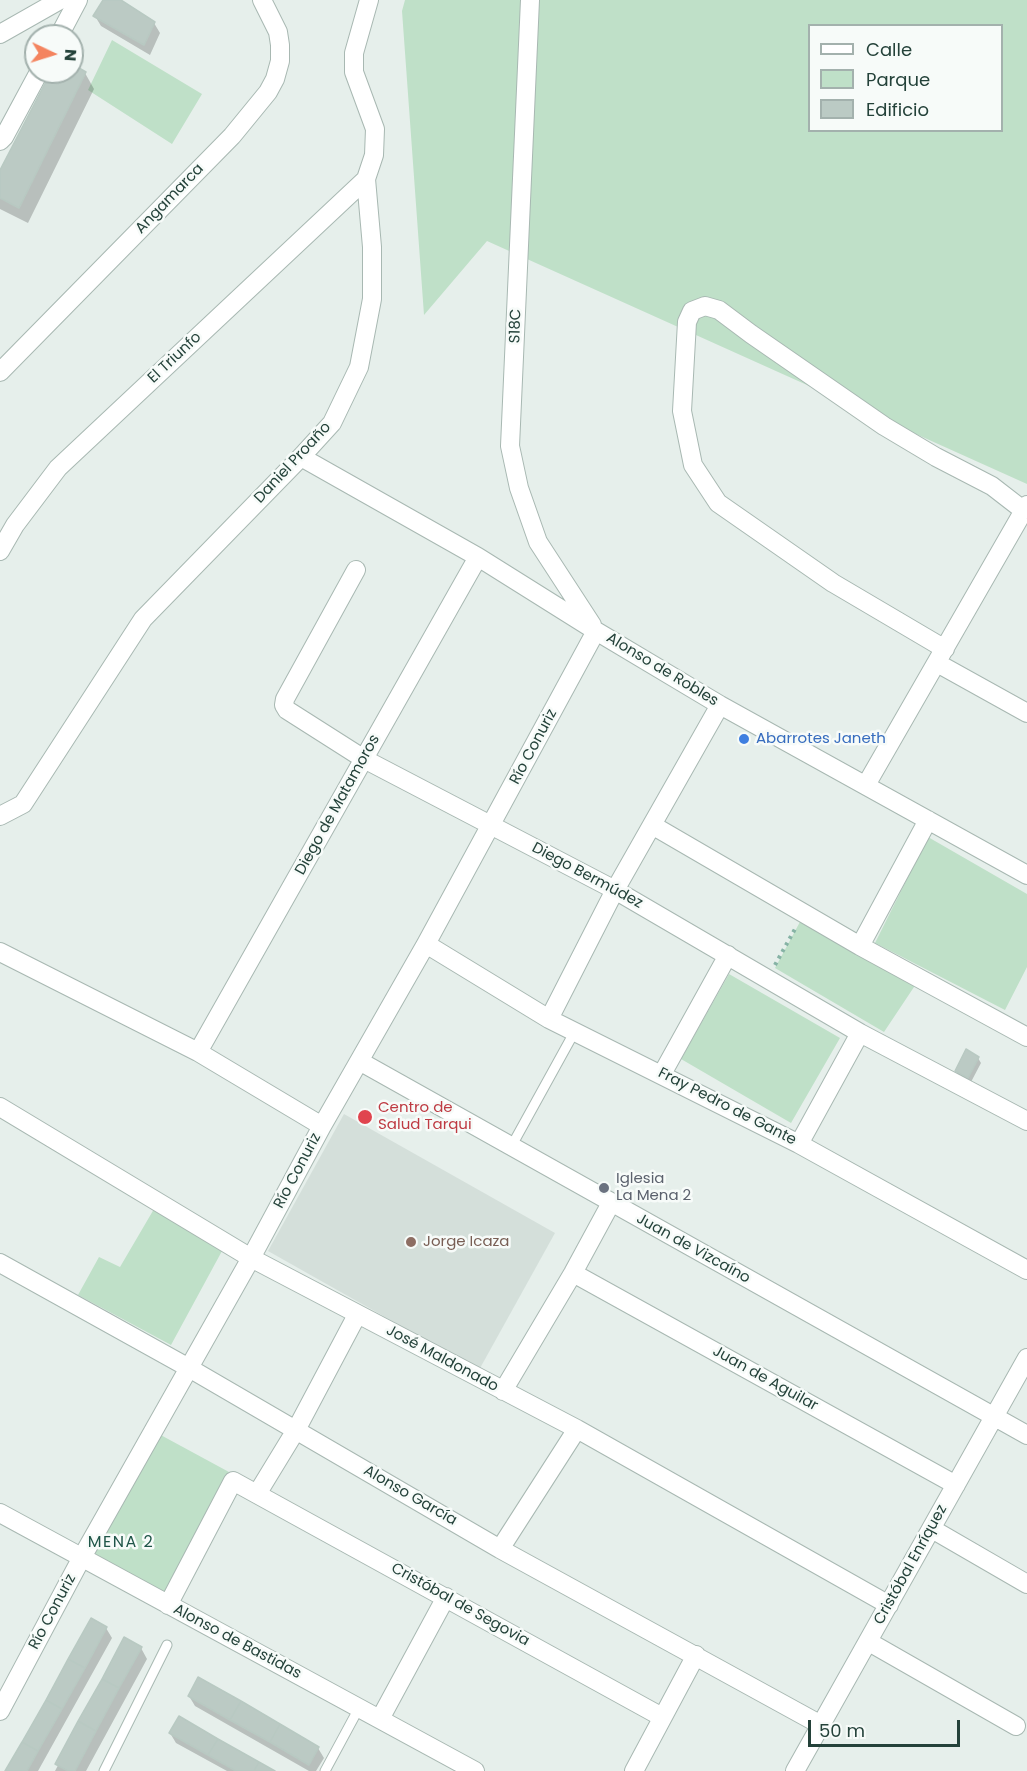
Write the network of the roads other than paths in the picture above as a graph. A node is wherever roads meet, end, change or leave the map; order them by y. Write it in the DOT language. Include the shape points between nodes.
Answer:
graph roads {
  1 [pos="60,0"];
  2 [pos="78,0"];
  3 [pos="262,0"];
  4 [pos="369,0"];
  5 [pos="530,0"];
  6 [pos="65,24"];
  7 [pos="0,34"];
  8 [pos="32,84"];
  9 [pos="0,141"];
  10 [pos="366,179"];
  11 [pos="0,372"];
  12 [pos="301,457"];
  13 [pos="1025,507"];
  14 [pos="0,551"];
  15 [pos="478,557"];
  16 [pos="356,570"];
  17 [pos="596,632"];
  18 [pos="941,656"];
  19 [pos="720,705"];
  20 [pos="1027,713"];
  21 [pos="364,759"];
  22 [pos="866,785"];
  23 [pos="3,815"];
  24 [pos="928,820"];
  25 [pos="492,825"];
  26 [pos="652,825"];
  27 [pos="1027,875"];
  28 [pos="615,890"];
  29 [pos="426,944"];
  30 [pos="860,946"];
  31 [pos="0,952"];
  32 [pos="728,955"];
  33 [pos="549,1018"];
  34 [pos="575,1031"];
  35 [pos="860,1032"];
  36 [pos="1027,1037"];
  37 [pos="198,1052"];
  38 [pos="361,1062"];
  39 [pos="662,1074"];
  40 [pos="0,1107"];
  41 [pos="1027,1121"];
  42 [pos="322,1126"];
  43 [pos="799,1144"];
  44 [pos="511,1147"];
  45 [pos="611,1203"];
  46 [pos="251,1258"];
  47 [pos="0,1263"];
  48 [pos="1027,1270"];
  49 [pos="573,1273"];
  50 [pos="357,1315"];
  51 [pos="1027,1358"];
  52 [pos="189,1368"];
  53 [pos="503,1391"];
  54 [pos="994,1417"];
  55 [pos="577,1429"];
  56 [pos="296,1430"];
  57 [pos="1027,1435"];
  58 [pos="956,1485"];
  59 [pos="257,1494"];
  60 [pos="0,1513"];
  61 [pos="932,1529"];
  62 [pos="500,1549"];
  63 [pos="81,1558"];
  64 [pos="1027,1584"];
  65 [pos="446,1597"];
  66 [pos="168,1605"];
  67 [pos="889,1605"];
  68 [pos="869,1642"];
  69 [pos="167,1645"];
  70 [pos="696,1655"];
  71 [pos="6,1686"];
  72 [pos="359,1708"];
  73 [pos="0,1711"];
  74 [pos="662,1717"];
  75 [pos="380,1719"];
  76 [pos="821,1725"];
  77 [pos="1016,1726"];
  78 [pos="104,1771"];
  79 [pos="325,1771"];
  80 [pos="475,1771"];
  81 [pos="633,1771"];
  82 [pos="795,1771"];
  1 -- 7 [label="street"];
  2 -- 6 [label="street"];
  3 -- 11 [label="street, Angamarca" via="280,45 280,61 268,92 232,136"];
  4 -- 10 [label="street, Daniel Proaño" via="354,53 354,72 375,129 374,155"];
  5 -- 17 [label="street, S18C" via="510,446 519,488 538,542"];
  8 -- 9 [label="street"];
  10 -- 12 [label="street, Daniel Proaño" via="372,299 359,367 332,423"];
  10 -- 14 [label="street, El Triunfo" via="58,468"];
  12 -- 15 [label="street, Alonso de Robles"];
  12 -- 23 [label="street, Daniel Proaño" via="143,619 23,804"];
  13 -- 18 [label="street"];
  13 -- 18 [label="street" via="884,426 719,310 705,306 692,311 687,322 682,411 693,465 718,503"];
  15 -- 17 [label="street, Alonso de Robles"];
  15 -- 21 [label="street, Diego de Matamoros"];
  16 -- 21 [label="street, Diego Bermúdez" via="284,705 299,719"];
  17 -- 19 [label="street, Alonso de Robles"];
  17 -- 25 [label="street, Río Conuriz"];
  18 -- 20 [label="street"];
  18 -- 22 [label="street"];
  19 -- 22 [label="street, Alonso de Robles"];
  19 -- 26 [label="street"];
  21 -- 25 [label="street, Diego Bermúdez"];
  21 -- 37 [label="street, Diego de Matamoros"];
  22 -- 24 [label="street, Alonso de Robles"];
  24 -- 27 [label="street, Alonso de Robles"];
  24 -- 30 [label="street"];
  25 -- 28 [label="street, Diego Bermúdez"];
  25 -- 29 [label="street, Río Conuriz"];
  26 -- 28 [label="street"];
  26 -- 30 [label="street"];
  28 -- 32 [label="street, Diego Bermúdez"];
  28 -- 33 [label="street"];
  29 -- 33 [label="street, Fray Pedro de Gante"];
  29 -- 38 [label="street, Río Conuriz"];
  30 -- 36 [label="street"];
  31 -- 37 [label="street"];
  32 -- 35 [label="street, Diego Bermúdez"];
  32 -- 39 [label="street"];
  33 -- 34 [label="street, Fray Pedro de Gante"];
  34 -- 39 [label="street, Fray Pedro de Gante"];
  34 -- 44 [label="lane"];
  35 -- 41 [label="street, Diego Bermúdez"];
  35 -- 43 [label="street"];
  37 -- 42 [label="street"];
  38 -- 42 [label="street, Río Conuriz"];
  38 -- 44 [label="street, Juan de Vizcaíno"];
  39 -- 43 [label="street, Fray Pedro de Gante"];
  40 -- 46 [label="street, José Maldonado"];
  42 -- 46 [label="street, Río Conuriz"];
  43 -- 48 [label="street, Fray Pedro de Gante"];
  44 -- 45 [label="street, Juan de Vizcaíno"];
  45 -- 49 [label="street"];
  45 -- 54 [label="street, Juan de Vizcaíno"];
  46 -- 50 [label="street, José Maldonado"];
  46 -- 52 [label="street, Río Conuriz"];
  47 -- 52 [label="street, Alonso García"];
  49 -- 53 [label="street"];
  49 -- 58 [label="street, Juan de Aguilar"];
  50 -- 53 [label="street, José Maldonado"];
  50 -- 56 [label="street"];
  51 -- 54 [label="street, Cristóbal Enríquez"];
  52 -- 56 [label="street, Alonso García"];
  52 -- 63 [label="street, Río Conuriz"];
  53 -- 55 [label="street, José Maldonado"];
  54 -- 57 [label="street, Juan de Vizcaíno"];
  54 -- 58 [label="street, Cristóbal Enríquez"];
  55 -- 62 [label="street"];
  55 -- 67 [label="street, José Maldonado"];
  56 -- 59 [label="street"];
  56 -- 62 [label="street, Alonso García"];
  58 -- 61 [label="street, Cristóbal Enríquez"];
  59 -- 65 [label="street, Cristóbal de Segovia"];
  59 -- 66 [label="street, Cristóbal de Segovia" via="233,1480"];
  60 -- 63 [label="street, Alonso de Bastidas"];
  61 -- 64 [label="street"];
  61 -- 67 [label="street, Cristóbal Enríquez"];
  62 -- 70 [label="street, Alonso García"];
  63 -- 66 [label="street, Alonso de Bastidas"];
  63 -- 71 [label="street, Río Conuriz"];
  65 -- 74 [label="street, Cristóbal de Segovia"];
  65 -- 75 [label="street"];
  66 -- 72 [label="street, Alonso de Bastidas"];
  67 -- 68 [label="street, Cristóbal Enríquez"];
  68 -- 76 [label="street, Cristóbal Enríquez"];
  68 -- 77 [label="street"];
  69 -- 78 [label="lane"];
  70 -- 74 [label="street"];
  70 -- 76 [label="street, Alonso García"];
  71 -- 73 [label="street, Río Conuriz"];
  72 -- 75 [label="street, Alonso de Bastidas"];
  72 -- 79 [label="lane"];
  74 -- 81 [label="street"];
  75 -- 80 [label="street, Alonso de Bastidas"];
  76 -- 82 [label="street, Cristóbal Enríquez"];
}
